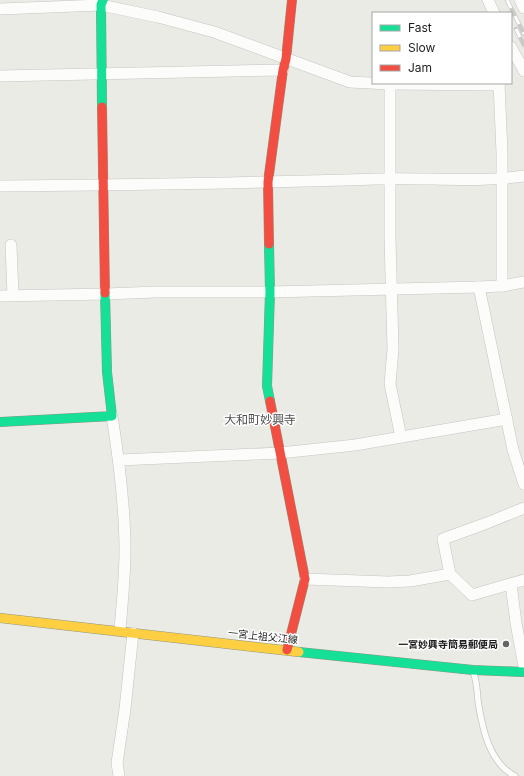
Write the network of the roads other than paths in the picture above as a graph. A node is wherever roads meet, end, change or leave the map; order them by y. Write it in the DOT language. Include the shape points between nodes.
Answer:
graph roads {
  1 [pos="292,0"];
  2 [pos="488,0"];
  3 [pos="520,0"];
  4 [pos="102,3"];
  5 [pos="524,8"];
  6 [pos="0,9"];
  7 [pos="494,12"];
  8 [pos="512,49"];
  9 [pos="286,59"];
  10 [pos="283,70"];
  11 [pos="524,71"];
  12 [pos="101,74"];
  13 [pos="0,76"];
  14 [pos="372,83"];
  15 [pos="390,84"];
  16 [pos="499,84"];
  17 [pos="524,176"];
  18 [pos="390,179"];
  19 [pos="502,179"];
  20 [pos="268,182"];
  21 [pos="104,185"];
  22 [pos="0,186"];
  23 [pos="11,245"];
  24 [pos="524,282"];
  25 [pos="502,286"];
  26 [pos="479,287"];
  27 [pos="391,290"];
  28 [pos="270,292"];
  29 [pos="106,294"];
  30 [pos="13,295"];
  31 [pos="0,296"];
  32 [pos="112,416"];
  33 [pos="507,419"];
  34 [pos="0,422"];
  35 [pos="401,437"];
  36 [pos="280,453"];
  37 [pos="119,460"];
  38 [pos="524,484"];
  39 [pos="524,508"];
  40 [pos="450,574"];
  41 [pos="305,579"];
  42 [pos="524,580"];
  43 [pos="511,584"];
  44 [pos="0,618"];
  45 [pos="120,630"];
  46 [pos="133,633"];
  47 [pos="287,650"];
  48 [pos="524,667"];
  49 [pos="472,670"];
  50 [pos="524,672"];
  51 [pos="119,776"];
  52 [pos="515,776"];
  1 -- 9 [label="street"];
  2 -- 7 [label="street"];
  3 -- 5 [label="street"];
  4 -- 6 [label="street"];
  4 -- 9 [label="street" via="214,32"];
  4 -- 12 [label="street"];
  8 -- 11 [label="street"];
  9 -- 10 [label="street"];
  9 -- 14 [label="street" via="350,82"];
  10 -- 12 [label="street"];
  10 -- 20 [label="street"];
  12 -- 13 [label="street"];
  12 -- 21 [label="street"];
  15 -- 16 [label="street"];
  15 -- 18 [label="street"];
  16 -- 19 [label="street"];
  17 -- 19 [label="street"];
  18 -- 19 [label="street"];
  18 -- 20 [label="street"];
  18 -- 27 [label="street"];
  19 -- 25 [label="street"];
  20 -- 21 [label="street"];
  20 -- 28 [label="street"];
  21 -- 22 [label="street"];
  21 -- 29 [label="street"];
  23 -- 30 [label="street"];
  24 -- 25 [label="street"];
  25 -- 26 [label="street"];
  26 -- 27 [label="street"];
  26 -- 33 [label="street"];
  27 -- 28 [label="street"];
  27 -- 35 [label="street" via="393,349 390,384"];
  28 -- 29 [label="street"];
  28 -- 36 [label="street" via="267,386"];
  29 -- 30 [label="street"];
  29 -- 32 [label="street" via="107,372"];
  30 -- 31 [label="street"];
  32 -- 34 [label="street"];
  32 -- 37 [label="street"];
  33 -- 35 [label="street"];
  33 -- 38 [label="street" via="513,450"];
  35 -- 36 [label="street"];
  36 -- 37 [label="street"];
  36 -- 41 [label="street"];
  37 -- 45 [label="street" via="125,550"];
  39 -- 40 [label="street" via="442,539"];
  40 -- 41 [label="street" via="388,582"];
  40 -- 43 [label="street" via="472,595"];
  41 -- 47 [label="street"];
  42 -- 43 [label="street"];
  43 -- 48 [label="street"];
  44 -- 45 [label="street, 一宮上祖父江線"];
  45 -- 46 [label="street, 一宮上祖父江線"];
  46 -- 47 [label="street, 一宮上祖父江線"];
  46 -- 51 [label="street" via="117,763"];
  47 -- 49 [label="street, 一宮上祖父江線"];
  49 -- 50 [label="street, 一宮上祖父江線"];
  49 -- 52 [label="lane" via="477,680 478,700 486,739 506,771"];
}
